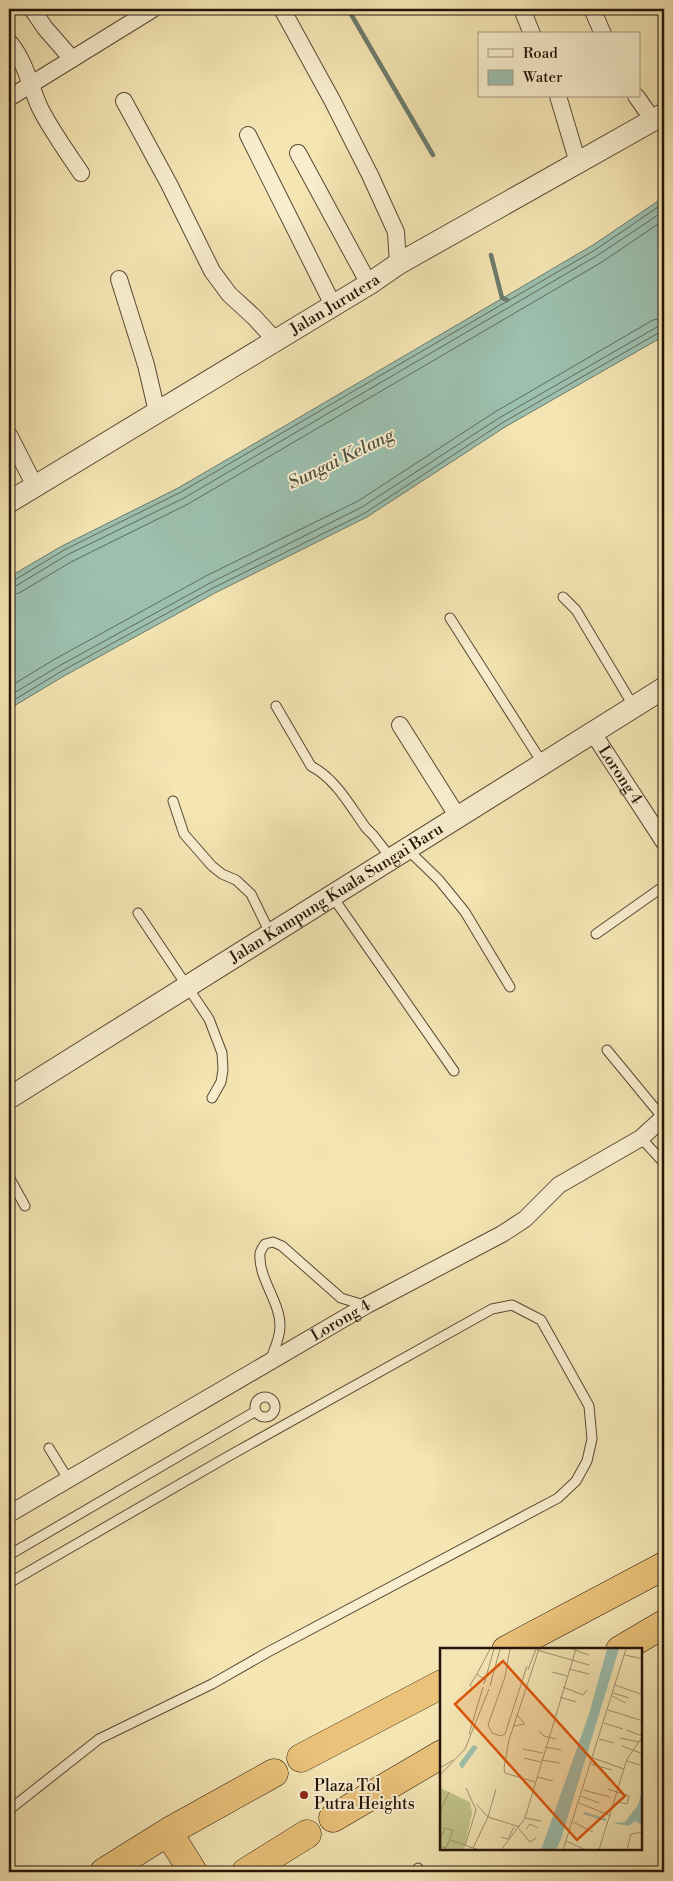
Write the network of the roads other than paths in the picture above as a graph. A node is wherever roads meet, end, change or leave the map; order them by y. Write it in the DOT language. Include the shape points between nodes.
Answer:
graph roads {
  1 [pos="32,9"];
  2 [pos="153,9"];
  3 [pos="282,9"];
  4 [pos="522,9"];
  5 [pos="593,11"];
  6 [pos="531,32"];
  7 [pos="602,32"];
  8 [pos="9,42"];
  9 [pos="72,59"];
  10 [pos="31,85"];
  11 [pos="9,98"];
  12 [pos="559,98"];
  13 [pos="638,98"];
  14 [pos="124,101"];
  15 [pos="659,117"];
  16 [pos="248,135"];
  17 [pos="298,153"];
  18 [pos="578,163"];
  19 [pos="81,173"];
  20 [pos="398,264"];
  21 [pos="119,279"];
  22 [pos="369,284"];
  23 [pos="333,305"];
  24 [pos="275,340"];
  25 [pos="157,412"];
  26 [pos="9,435"];
  27 [pos="35,486"];
  28 [pos="9,502"];
  29 [pos="563,597"];
  30 [pos="450,618"];
  31 [pos="664,688"];
  32 [pos="276,706"];
  33 [pos="634,708"];
  34 [pos="400,725"];
  35 [pos="594,733"];
  36 [pos="543,764"];
  37 [pos="173,802"];
  38 [pos="458,817"];
  39 [pos="664,842"];
  40 [pos="399,854"];
  41 [pos="664,886"];
  42 [pos="332,896"];
  43 [pos="138,912"];
  44 [pos="270,934"];
  45 [pos="596,934"];
  46 [pos="188,986"];
  47 [pos="510,987"];
  48 [pos="607,1050"];
  49 [pos="454,1071"];
  50 [pos="9,1096"];
  51 [pos="212,1098"];
  52 [pos="664,1118"];
  53 [pos="641,1138"];
  54 [pos="664,1163"];
  55 [pos="9,1177"];
  56 [pos="25,1206"];
  57 [pos="367,1305"];
  58 [pos="268,1364"];
  59 [pos="256,1411"];
  60 [pos="49,1448"];
  61 [pos="68,1479"];
  62 [pos="9,1514"];
  63 [pos="9,1555"];
  64 [pos="664,1566"];
  65 [pos="9,1583"];
  66 [pos="664,1624"];
  67 [pos="510,1648"];
  68 [pos="623,1648"];
  69 [pos="440,1685"];
  70 [pos="440,1755"];
  71 [pos="301,1758"];
  72 [pos="274,1773"];
  73 [pos="9,1810"];
  74 [pos="333,1818"];
  75 [pos="168,1832"];
  76 [pos="307,1834"];
  77 [pos="104,1872"];
  78 [pos="193,1872"];
  79 [pos="246,1872"];
  1 -- 9 [label="street"];
  2 -- 9 [label="street"];
  3 -- 20 [label="street" via="332,100 396,232"];
  4 -- 6 [label="street"];
  5 -- 7 [label="street"];
  8 -- 10 [label="street"];
  9 -- 10 [label="street"];
  10 -- 11 [label="street"];
  10 -- 19 [label="street" via="41,109"];
  12 -- 18 [label="street"];
  13 -- 15 [label="street"];
  14 -- 24 [label="street" via="212,271 229,294"];
  15 -- 18 [label="street, Jalan Jurutera"];
  16 -- 23 [label="street"];
  17 -- 22 [label="street"];
  18 -- 20 [label="street, Jalan Jurutera"];
  20 -- 22 [label="street, Jalan Jurutera"];
  21 -- 25 [label="street"];
  22 -- 23 [label="street, Jalan Jurutera"];
  23 -- 24 [label="street, Jalan Jurutera"];
  24 -- 25 [label="street, Jalan Jurutera"];
  25 -- 27 [label="street, Jalan Jurutera"];
  26 -- 27 [label="street"];
  27 -- 28 [label="street, Jalan Jurutera"];
  29 -- 33 [label="lane" via="576,610"];
  30 -- 36 [label="lane"];
  31 -- 33 [label="street, Jalan Kampung Kuala Sungai Baru"];
  32 -- 40 [label="lane" via="311,766 330,779 366,828"];
  33 -- 35 [label="street, Jalan Kampung Kuala Sungai Baru"];
  34 -- 38 [label="street"];
  35 -- 36 [label="street, Jalan Kampung Kuala Sungai Baru"];
  35 -- 39 [label="street, Lorong 4"];
  36 -- 38 [label="street, Jalan Kampung Kuala Sungai Baru"];
  37 -- 44 [label="lane" via="184,834 212,866 236,880 251,894"];
  38 -- 40 [label="street, Jalan Kampung Kuala Sungai Baru"];
  40 -- 42 [label="street, Jalan Kampung Kuala Sungai Baru"];
  40 -- 47 [label="lane" via="440,880 465,912"];
  41 -- 45 [label="lane"];
  42 -- 44 [label="street, Jalan Kampung Kuala Sungai Baru"];
  42 -- 49 [label="lane"];
  43 -- 46 [label="lane"];
  44 -- 46 [label="street, Jalan Kampung Kuala Sungai Baru"];
  46 -- 50 [label="street, Jalan Kampung Kuala Sungai Baru"];
  46 -- 51 [label="lane" via="209,1019 222,1053 221,1082"];
  48 -- 52 [label="lane"];
  52 -- 53 [label="street, Lorong 4"];
  53 -- 54 [label="lane"];
  53 -- 57 [label="street, Lorong 4" via="559,1185 525,1219 502,1234"];
  55 -- 56 [label="lane"];
  57 -- 58 [label="street, Lorong 4"];
  57 -- 58 [label="lane" via="341,1298 282,1246 273,1242 265,1244 260,1253 280,1327"];
  58 -- 61 [label="street, Lorong 4"];
  59 -- 63 [label="lane"];
  60 -- 61 [label="lane"];
  61 -- 62 [label="street, Lorong 4"];
  64 -- 67 [label="highway"];
  65 -- 73 [label="lane" via="492,1309 512,1304 541,1320 589,1406 592,1439 587,1461 576,1481 558,1498 212,1684 98,1739"];
  66 -- 68 [label="highway"];
  69 -- 71 [label="highway"];
  70 -- 74 [label="highway"];
  72 -- 75 [label="highway"];
  75 -- 77 [label="highway"];
  75 -- 78 [label="highway"];
  76 -- 79 [label="highway" via="273,1859"];
}
